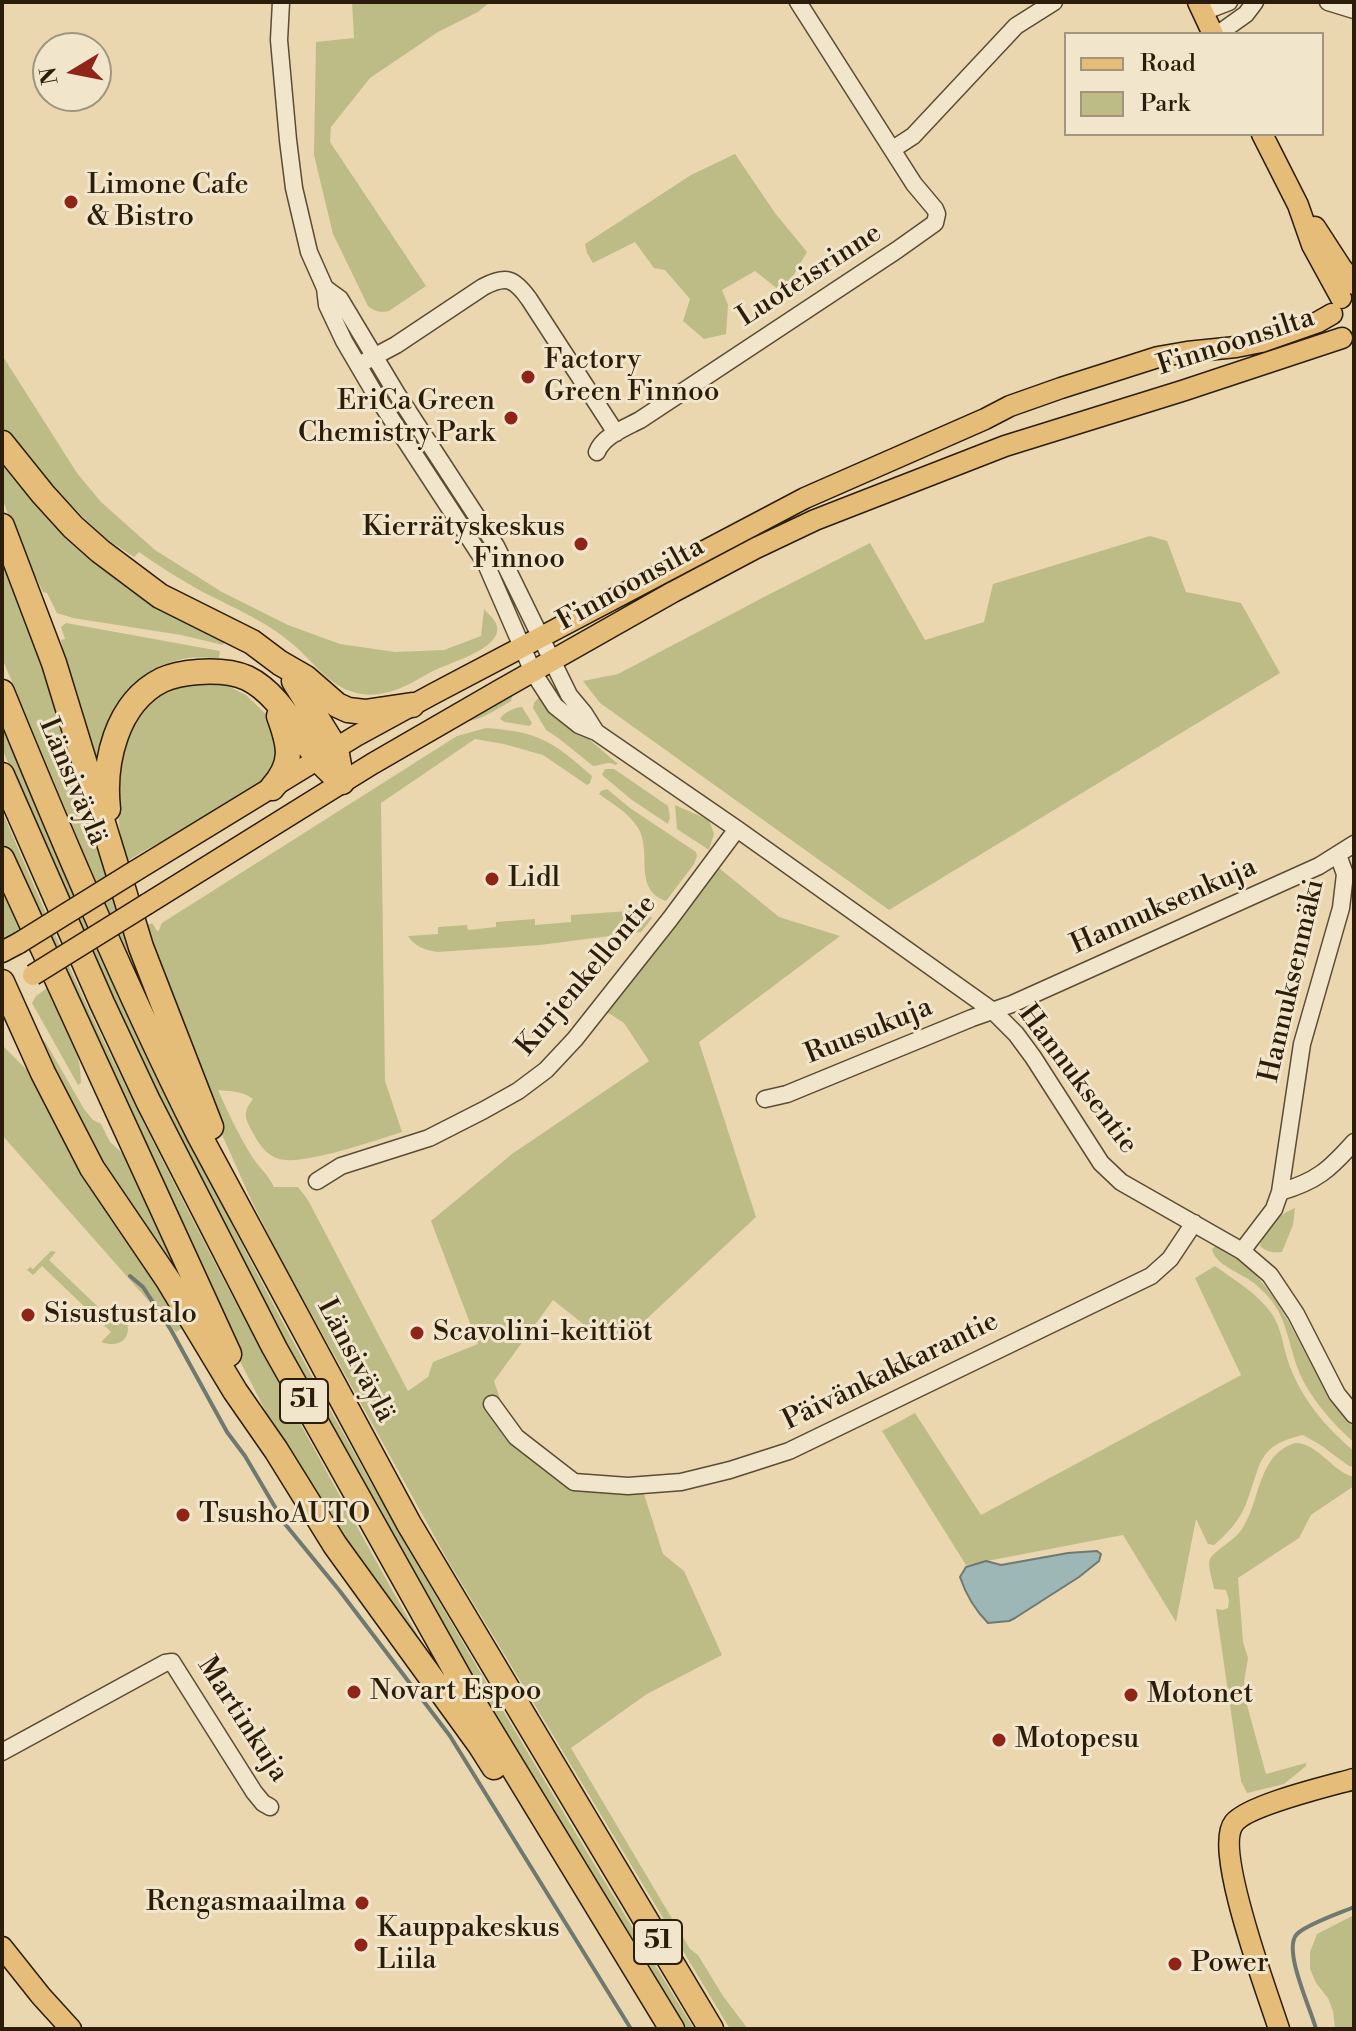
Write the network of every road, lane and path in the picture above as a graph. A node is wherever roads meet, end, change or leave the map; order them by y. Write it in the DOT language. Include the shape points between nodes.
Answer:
graph roads {
  1 [pos="281,2"];
  2 [pos="798,2"];
  3 [pos="1054,2"];
  4 [pos="1229,2"];
  5 [pos="1255,2"];
  6 [pos="1328,2"];
  7 [pos="1200,7"];
  8 [pos="1354,10"];
  9 [pos="1215,32"];
  10 [pos="1219,32"];
  11 [pos="1263,136"];
  12 [pos="893,149"];
  13 [pos="325,288"];
  14 [pos="1345,297"];
  15 [pos="1348,340"];
  16 [pos="375,357"];
  17 [pos="358,365"];
  18 [pos="616,433"];
  19 [pos="2,443"];
  20 [pos="597,452"];
  21 [pos="2,526"];
  22 [pos="541,636"];
  23 [pos="522,646"];
  24 [pos="552,661"];
  25 [pos="280,663"];
  26 [pos="533,672"];
  27 [pos="2,692"];
  28 [pos="271,695"];
  29 [pos="412,705"];
  30 [pos="596,732"];
  31 [pos="327,754"];
  32 [pos="2,775"];
  33 [pos="342,782"];
  34 [pos="272,788"];
  35 [pos="737,829"];
  36 [pos="1354,844"];
  37 [pos="113,848"];
  38 [pos="1338,855"];
  39 [pos="2,859"];
  40 [pos="10,948"];
  41 [pos="4,990"];
  42 [pos="993,1011"];
  43 [pos="765,1099"];
  44 [pos="1354,1142"];
  45 [pos="317,1181"];
  46 [pos="1280,1192"];
  47 [pos="1194,1223"];
  48 [pos="1242,1251"];
  49 [pos="303,1329"];
  50 [pos="492,1404"];
  51 [pos="1354,1415"];
  52 [pos="276,1450"];
  53 [pos="2,1752"];
  54 [pos="1354,1779"];
  55 [pos="270,1807"];
  56 [pos="1231,1858"];
  57 [pos="2,1947"];
  58 [pos="655,2002"];
  59 [pos="71,2029"];
  60 [pos="672,2029"];
  61 [pos="711,2029"];
  62 [pos="1279,2029"];
  63 [pos="1294,2029"];
  1 -- 13 [label="street" via="279,40 294,188 309,252"];
  2 -- 12 [label="street"];
  3 -- 12 [label="street" via="1016,26 913,136"];
  4 -- 7 [label="street"];
  5 -- 10 [label="street"];
  6 -- 8 [label="street"];
  7 -- 9 [label="main road"];
  11 -- 14 [label="main road" via="1312,245"];
  12 -- 18 [label="street, Luoteisrinne" via="933,205 935,223"];
  13 -- 16 [label="street, Hannuksentie" via="340,299"];
  13 -- 17 [label="street, Hannuksentie" via="327,305"];
  14 -- 15 [label="main road" via="1332,323"];
  14 -- 22 [label="main road, Finnoonsilta" via="1318,322 1261,342 1158,357 1010,406 805,498"];
  15 -- 24 [label="main road, Finnoonsilta" via="1005,446 815,520"];
  16 -- 17 [label="street"];
  16 -- 18 [label="street" via="483,287 514,281"];
  16 -- 22 [label="street, Hannuksentie" via="496,546"];
  17 -- 23 [label="street, Hannuksentie" via="486,564"];
  18 -- 20 [label="street, Luoteisrinne"];
  19 -- 25 [label="highway" via="100,551 160,596 252,642"];
  21 -- 37 [label="highway" via="54,663"];
  22 -- 23 [label="main road, Finnoonsilta"];
  22 -- 24 [label="street, Hannuksentie"];
  23 -- 26 [label="street, Hannuksentie"];
  23 -- 29 [label="main road, Finnoonsilta"];
  24 -- 26 [label="main road, Finnoonsilta"];
  24 -- 30 [label="street, Hannuksentie"];
  25 -- 29 [label="highway" via="348,710"];
  25 -- 31 [label="highway" via="299,687"];
  26 -- 30 [label="street, Hannuksentie" via="555,706"];
  26 -- 33 [label="main road, Finnoonsilta"];
  27 -- 49 [label="highway, Länsiväylä / 51" via="176,1089"];
  28 -- 31 [label="highway"];
  28 -- 34 [label="highway" via="289,751 282,777"];
  28 -- 37 [label="highway" via="246,678 206,671 162,680 141,695 126,715 108,763"];
  29 -- 31 [label="main road, Finnoonsilta"];
  30 -- 35 [label="street, Hannuksentie"];
  31 -- 33 [label="highway"];
  31 -- 34 [label="main road, Finnoonsilta"];
  32 -- 58 [label="highway, 51" via="148,1101 274,1347 473,1702"];
  33 -- 41 [label="main road, Finnoonsilta, bridge"];
  34 -- 40 [label="main road, Finnoonsilta, bridge"];
  35 -- 42 [label="street, Hannuksentie"];
  35 -- 45 [label="street, Kurjenkellontie" via="575,1039 540,1075 429,1138 341,1166"];
  36 -- 38 [label="street, Hannuksenkuja"];
  37 -- 49 [label="highway" via="141,947 211,1128"];
  38 -- 42 [label="street, Hannuksenkuja"];
  38 -- 46 [label="street, Hannuksenmäki" via="1345,874 1341,908 1302,1044"];
  39 -- 52 [label="highway"];
  41 -- 52 [label="highway" via="92,1168"];
  42 -- 43 [label="street, Ruusukuja"];
  42 -- 47 [label="street, Hannuksentie" via="1033,1057 1101,1163 1121,1182"];
  44 -- 46 [label="street" via="1330,1169"];
  46 -- 48 [label="street, Hannuksenmäki" via="1274,1209"];
  47 -- 48 [label="street, Hannuksentie"];
  47 -- 50 [label="street, Päivänkakkarantie" via="1170,1259 1151,1276 789,1451 730,1470 681,1482 574,1482 516,1437"];
  48 -- 51 [label="street, Hannuksentie" via="1279,1287 1337,1394"];
  49 -- 61 [label="highway, Länsiväylä / 51" via="409,1524"];
  52 -- 58 [label="highway" via="363,1586 480,1745 614,1957"];
  53 -- 55 [label="street, Martinkuja" via="172,1662 254,1792"];
  54 -- 56 [label="main road" via="1252,1810 1230,1831"];
  56 -- 62 [label="main road" via="1236,1894"];
  56 -- 63 [label="main road" via="1248,1888"];
  57 -- 59 [label="main road"];
  58 -- 60 [label="highway, 51"];
}
